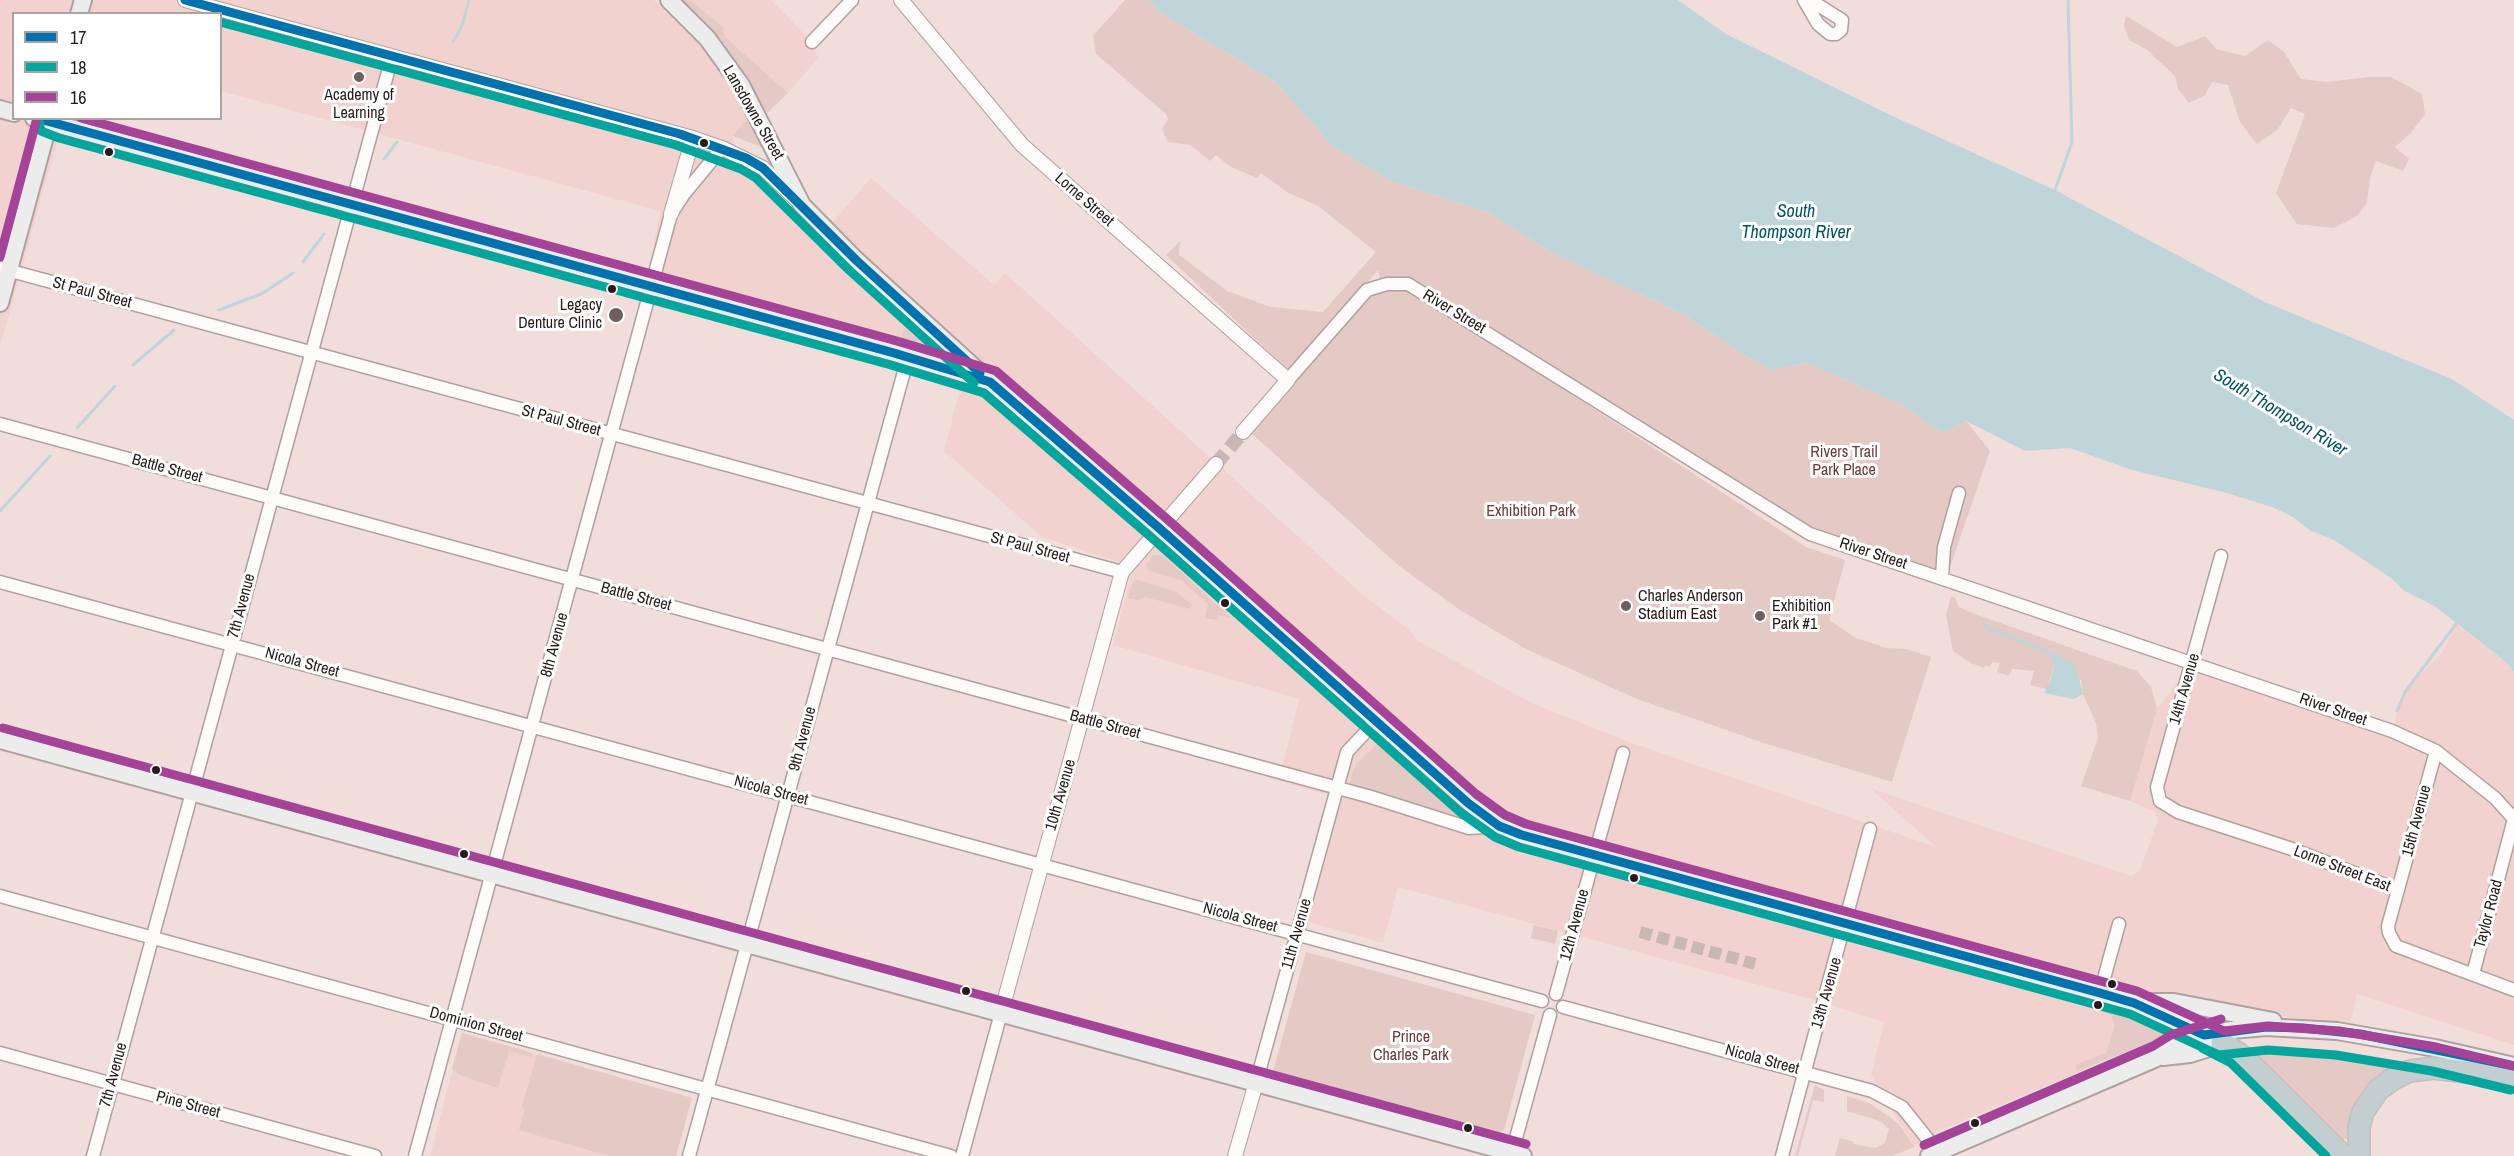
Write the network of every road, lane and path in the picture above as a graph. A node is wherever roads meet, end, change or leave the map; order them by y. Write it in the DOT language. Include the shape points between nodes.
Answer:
graph roads {
  1 [pos="185,0"];
  2 [pos="669,0"];
  3 [pos="852,0"];
  4 [pos="901,0"];
  5 [pos="1804,0"];
  6 [pos="1810,0"];
  7 [pos="812,42"];
  8 [pos="392,57"];
  9 [pos="45,120"];
  10 [pos="693,138"];
  11 [pos="722,148"];
  12 [pos="351,205"];
  13 [pos="802,205"];
  14 [pos="671,214"];
  15 [pos="4,270"];
  16 [pos="651,287"];
  17 [pos="0,303"];
  18 [pos="311,353"];
  19 [pos="908,357"];
  20 [pos="1288,380"];
  21 [pos="990,382"];
  22 [pos="0,424"];
  23 [pos="1243,432"];
  24 [pos="611,434"];
  25 [pos="1216,464"];
  26 [pos="1959,493"];
  27 [pos="271,498"];
  28 [pos="867,504"];
  29 [pos="1159,528"];
  30 [pos="2221,556"];
  31 [pos="1122,572"];
  32 [pos="1942,577"];
  33 [pos="573,579"];
  34 [pos="0,582"];
  35 [pos="231,644"];
  36 [pos="828,649"];
  37 [pos="2192,663"];
  38 [pos="1082,719"];
  39 [pos="1376,722"];
  40 [pos="533,726"];
  41 [pos="5,743"];
  42 [pos="2436,751"];
  43 [pos="1623,753"];
  44 [pos="1338,789"];
  45 [pos="192,793"];
  46 [pos="788,795"];
  47 [pos="2178,812"];
  48 [pos="2514,819"];
  49 [pos="1499,826"];
  50 [pos="1870,829"];
  51 [pos="1594,855"];
  52 [pos="1042,864"];
  53 [pos="492,875"];
  54 [pos="2398,890"];
  55 [pos="0,896"];
  56 [pos="1846,923"];
  57 [pos="2119,924"];
  58 [pos="1297,933"];
  59 [pos="151,938"];
  60 [pos="747,944"];
  61 [pos="2473,974"];
  62 [pos="2514,990"];
  63 [pos="2100,993"];
  64 [pos="1556,994"];
  65 [pos="1542,1001"];
  66 [pos="2134,1003"];
  67 [pos="1563,1007"];
  68 [pos="1001,1014"];
  69 [pos="1550,1015"];
  70 [pos="452,1019"];
  71 [pos="2303,1028"];
  72 [pos="2213,1039"];
  73 [pos="0,1053"];
  74 [pos="2514,1066"];
  75 [pos="1803,1071"];
  76 [pos="2514,1078"];
  77 [pos="1256,1083"];
  78 [pos="112,1084"];
  79 [pos="707,1089"];
  80 [pos="1933,1154"];
  81 [pos="1516,1155"];
  82 [pos="93,1156"];
  83 [pos="375,1156"];
  84 [pos="415,1156"];
  85 [pos="689,1156"];
  86 [pos="951,1156"];
  87 [pos="962,1156"];
  88 [pos="1235,1156"];
  89 [pos="1782,1156"];
  90 [pos="2343,1156"];
  91 [pos="2359,1156"];
  1 -- 8 [label="street"];
  2 -- 13 [label="main road, Lansdowne Street" via="707,38 741,85"];
  3 -- 7 [label="street"];
  4 -- 20 [label="street, Lorne Street" via="1022,145"];
  5 -- 6 [label="street" via="1818,24 1830,34 1841,30 1842,20"];
  8 -- 10 [label="street"];
  8 -- 12 [label="street, 7th Avenue"];
  9 -- 12 [label="main road"];
  9 -- 15 [label="main road"];
  10 -- 11 [label="street"];
  10 -- 14 [label="street"];
  11 -- 13 [label="street" via="764,168"];
  11 -- 14 [label="street, 8th Avenue"];
  12 -- 16 [label="main road"];
  12 -- 18 [label="street, 7th Avenue"];
  13 -- 21 [label="main road, Lansdowne Street" via="857,261"];
  14 -- 16 [label="street, 8th Avenue"];
  15 -- 17 [label="main road"];
  15 -- 18 [label="street, St Paul Street"];
  16 -- 19 [label="main road"];
  16 -- 24 [label="street, 8th Avenue"];
  18 -- 24 [label="street, St Paul Street"];
  18 -- 27 [label="street, 7th Avenue"];
  19 -- 21 [label="main road"];
  19 -- 28 [label="street, 9th Avenue"];
  20 -- 23 [label="street"];
  20 -- 32 [label="street, River Street" via="1367,290 1387,284 1408,284 1810,534"];
  21 -- 29 [label="main road, Lansdowne Street"];
  22 -- 27 [label="street, Battle Street"];
  24 -- 28 [label="street, St Paul Street"];
  24 -- 33 [label="street, 8th Avenue"];
  25 -- 29 [label="street, 10th Avenue"];
  26 -- 32 [label="street" via="1944,547"];
  27 -- 33 [label="street, Battle Street"];
  27 -- 35 [label="street, 7th Avenue"];
  28 -- 31 [label="street, St Paul Street"];
  28 -- 36 [label="street, 9th Avenue"];
  29 -- 31 [label="street, 10th Avenue"];
  29 -- 39 [label="main road, Lansdowne Street"];
  30 -- 37 [label="street, 14th Avenue"];
  31 -- 38 [label="street, 10th Avenue"];
  32 -- 37 [label="street, River Street"];
  33 -- 36 [label="street, Battle Street"];
  33 -- 40 [label="street, 8th Avenue"];
  34 -- 35 [label="street, Nicola Street"];
  35 -- 40 [label="street, Nicola Street"];
  35 -- 45 [label="street, 7th Avenue"];
  36 -- 38 [label="street, Battle Street"];
  36 -- 46 [label="street, 9th Avenue"];
  37 -- 42 [label="street, River Street" via="2392,730"];
  37 -- 47 [label="street, 14th Avenue" via="2157,787 2160,801"];
  38 -- 44 [label="street, Battle Street"];
  38 -- 52 [label="street, 10th Avenue"];
  39 -- 44 [label="street, 11th Avenue" via="1347,752"];
  39 -- 49 [label="main road, Lansdowne Street"];
  40 -- 46 [label="street, Nicola Street"];
  40 -- 53 [label="street, 8th Avenue"];
  41 -- 45 [label="main road"];
  42 -- 48 [label="street, River Street" via="2495,798"];
  42 -- 54 [label="street, 15th Avenue"];
  43 -- 51 [label="street, 12th Avenue"];
  44 -- 49 [label="street, Battle Street" via="1469,828"];
  44 -- 58 [label="street, 11th Avenue"];
  45 -- 53 [label="main road"];
  45 -- 59 [label="street, 7th Avenue"];
  46 -- 52 [label="street, Nicola Street"];
  46 -- 60 [label="street, 9th Avenue"];
  47 -- 54 [label="street, Lorne Street East" via="2292,849"];
  48 -- 61 [label="street, Taylor Road"];
  49 -- 51 [label="main road, Battle Street"];
  50 -- 56 [label="street, 13th Avenue"];
  51 -- 56 [label="main road, Battle Street"];
  51 -- 64 [label="street, 12th Avenue"];
  52 -- 58 [label="street, Nicola Street"];
  52 -- 68 [label="street, 10th Avenue"];
  53 -- 60 [label="main road"];
  53 -- 70 [label="street, 8th Avenue"];
  54 -- 61 [label="street, Lorne Street East" via="2388,926 2396,946"];
  55 -- 59 [label="street, Dominion Street"];
  56 -- 63 [label="main road, Battle Street"];
  56 -- 75 [label="street, 13th Avenue"];
  57 -- 63 [label="street"];
  58 -- 65 [label="street, Nicola Street"];
  58 -- 77 [label="street, 11th Avenue"];
  59 -- 70 [label="street, Dominion Street"];
  59 -- 78 [label="street, 7th Avenue"];
  60 -- 68 [label="main road"];
  60 -- 79 [label="street, 9th Avenue"];
  61 -- 62 [label="street, Lorne Street East"];
  63 -- 66 [label="main road, Battle Street"];
  64 -- 65 [label="street" via="1548,994"];
  64 -- 67 [label="street" via="1563,1000"];
  65 -- 69 [label="street" via="1543,1010"];
  66 -- 71 [label="main road" via="2174,1002"];
  66 -- 72 [label="main road, Battle Street"];
  67 -- 69 [label="street" via="1559,1014"];
  67 -- 75 [label="street, Nicola Street"];
  68 -- 77 [label="main road"];
  68 -- 87 [label="street, 10th Avenue"];
  69 -- 81 [label="street"];
  70 -- 79 [label="street, Dominion Street"];
  70 -- 84 [label="street, 8th Avenue"];
  71 -- 72 [label="main road" via="2266,1027"];
  71 -- 74 [label="main road" via="2360,1034"];
  72 -- 76 [label="main road" via="2337,1043 2434,1059"];
  72 -- 80 [label="main road" via="2190,1054 2159,1058"];
  72 -- 90 [label="highway" via="2238,1053"];
  73 -- 78 [label="street, Pine Street"];
  75 -- 80 [label="street, Nicola Street" via="1893,1101 1908,1114"];
  75 -- 89 [label="street, 13th Avenue"];
  76 -- 91 [label="highway" via="2434,1068 2410,1071 2392,1079 2378,1090 2364,1112 2359,1127"];
  77 -- 81 [label="main road"];
  77 -- 88 [label="street, 11th Avenue"];
  78 -- 82 [label="street, 7th Avenue"];
  78 -- 83 [label="street, Pine Street"];
  79 -- 85 [label="street, 9th Avenue"];
  79 -- 86 [label="street, Dominion Street"];
}
